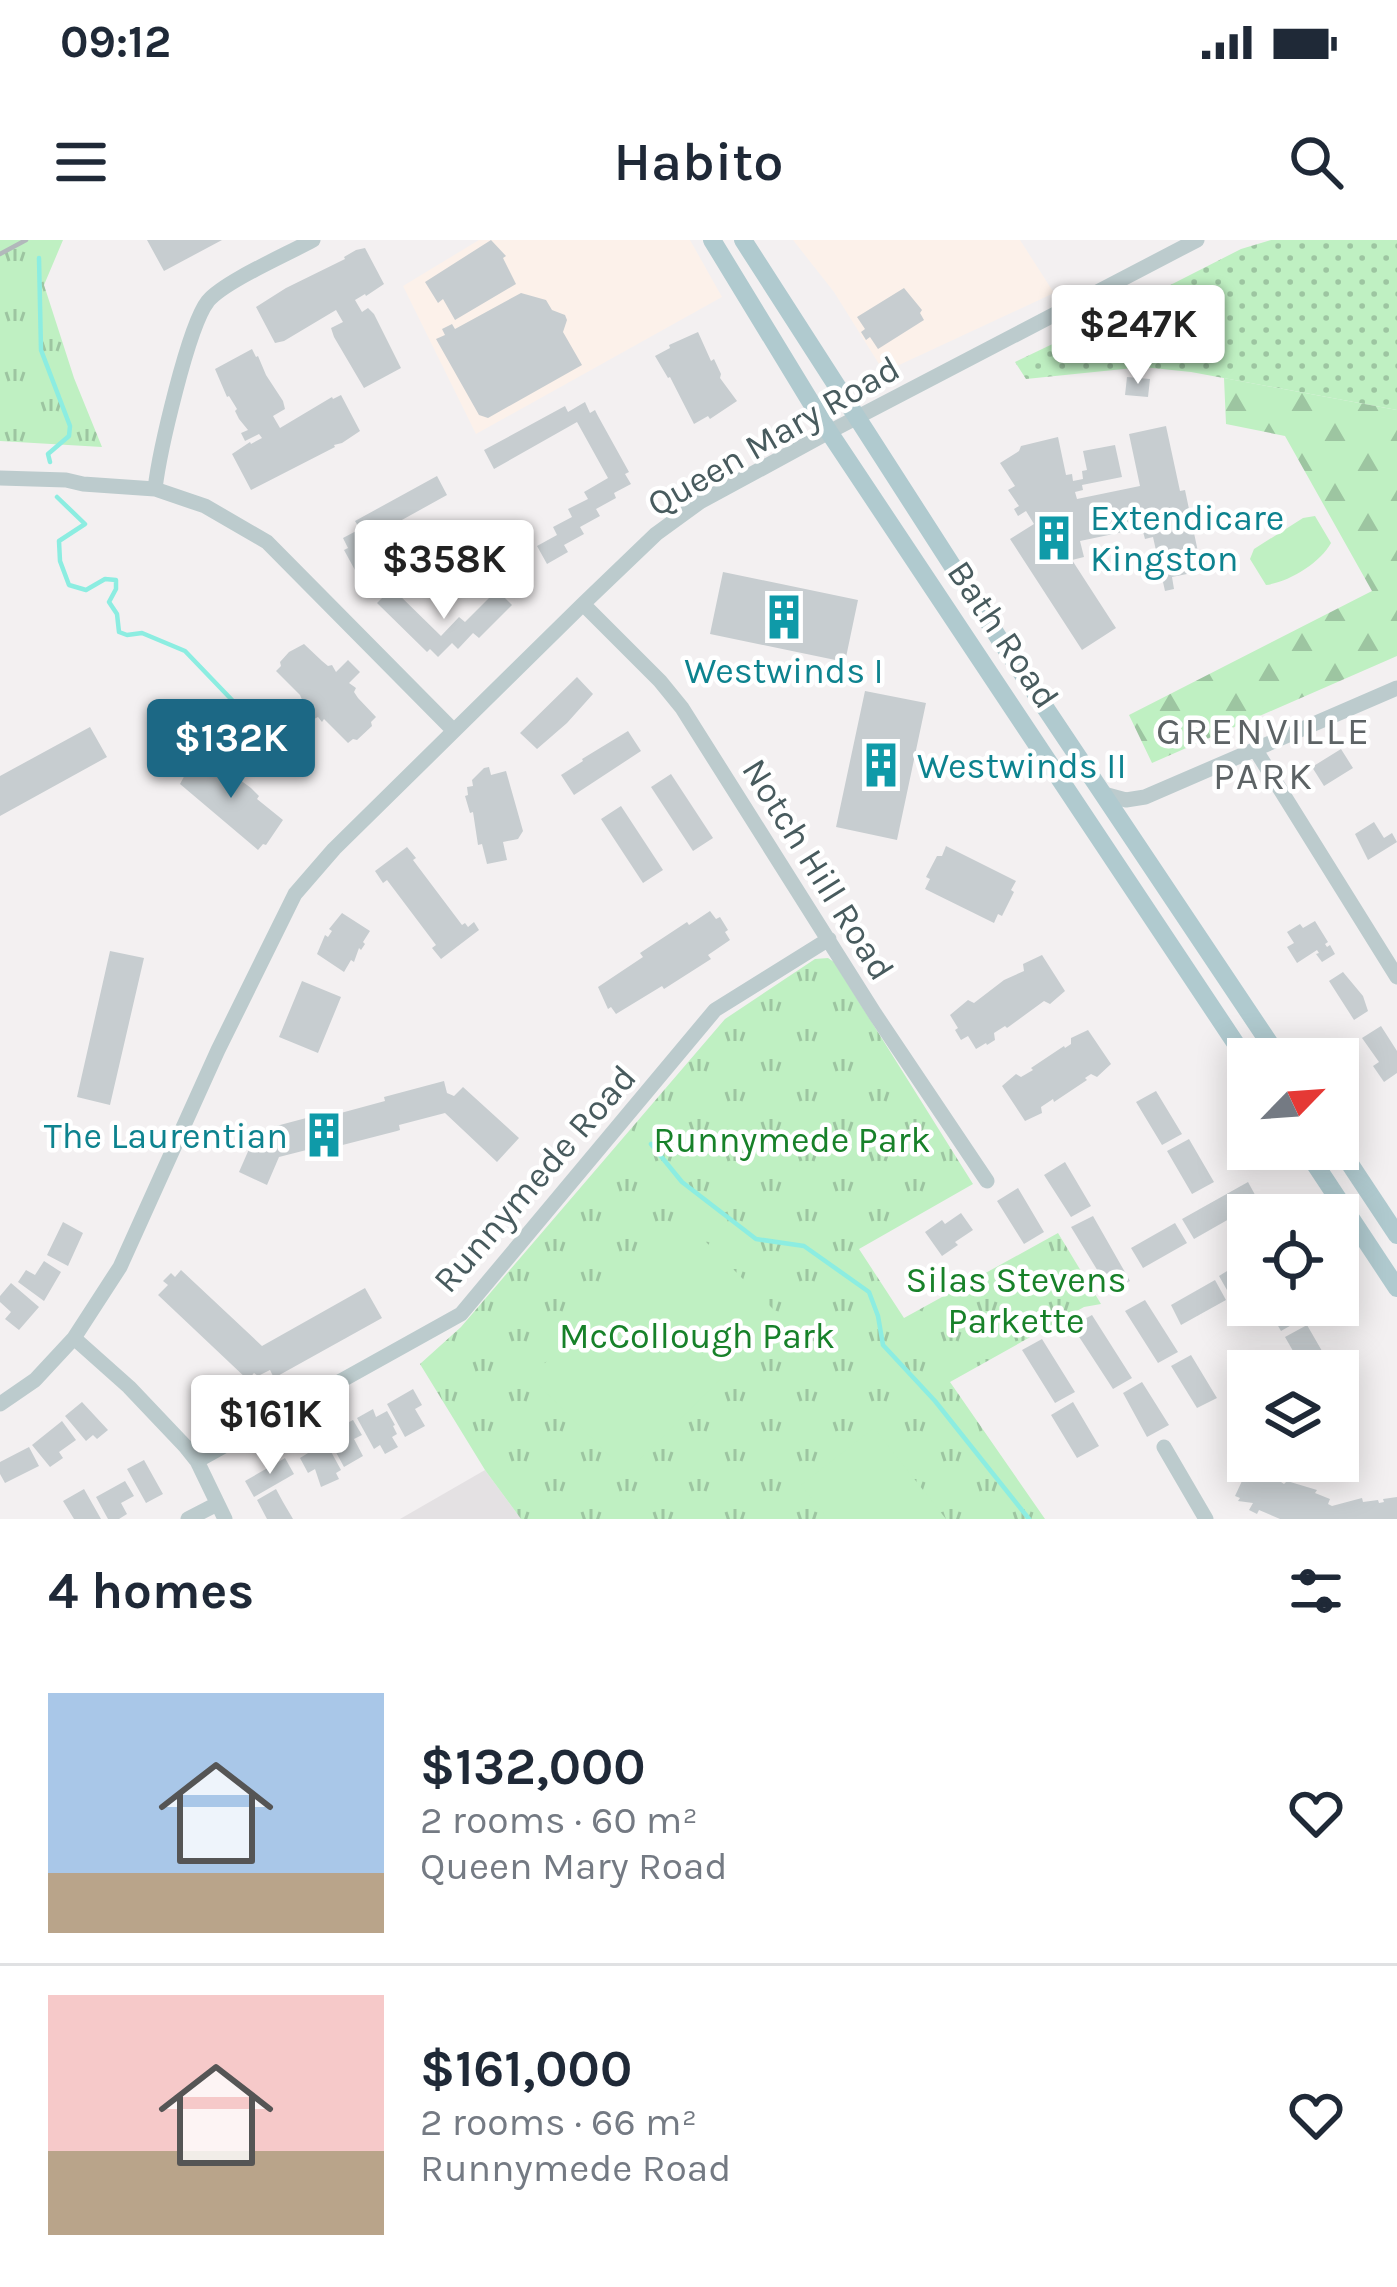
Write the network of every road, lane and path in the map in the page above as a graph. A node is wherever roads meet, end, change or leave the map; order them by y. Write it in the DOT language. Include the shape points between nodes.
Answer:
graph roads {
  1 [pos="313,240"];
  2 [pos="712,240"];
  3 [pos="743,240"];
  4 [pos="1197,240"];
  5 [pos="856,417"];
  6 [pos="829,432"];
  7 [pos="0,478"];
  8 [pos="155,489"];
  9 [pos="583,604"];
  10 [pos="1397,688"];
  11 [pos="454,731"];
  12 [pos="1255,749"];
  13 [pos="1104,794"];
  14 [pos="1145,797"];
  15 [pos="1137,844"];
  16 [pos="830,939"];
  17 [pos="1397,977"];
  18 [pos="1232,1038"];
  19 [pos="1266,1038"];
  20 [pos="1319,1170"];
  21 [pos="1354,1170"];
  22 [pos="987,1181"];
  23 [pos="1397,1235"];
  24 [pos="1397,1288"];
  25 [pos="74,1338"];
  26 [pos="0,1404"];
  27 [pos="1163,1447"];
  28 [pos="197,1461"];
  29 [pos="221,1511"];
  30 [pos="188,1519"];
  31 [pos="1206,1519"];
  1 -- 8 [label="street" via="209,298 195,324"];
  2 -- 6 [label="main road, Bath Road"];
  3 -- 5 [label="main road, Bath Road"];
  4 -- 5 [label="street, Queen Mary Road"];
  5 -- 6 [label="street, Queen Mary Road"];
  5 -- 13 [label="main road, Bath Road"];
  6 -- 9 [label="street, Queen Mary Road" via="682,514"];
  6 -- 18 [label="main road, Bath Road"];
  7 -- 8 [label="street"];
  8 -- 11 [label="street" via="206,506 267,542"];
  9 -- 11 [label="street, Queen Mary Road"];
  9 -- 16 [label="street, Notch Hill Road" via="682,708"];
  10 -- 12 [label="street"];
  11 -- 25 [label="street, Queen Mary Road" via="295,895 120,1267"];
  12 -- 14 [label="street"];
  12 -- 17 [label="street"];
  13 -- 14 [label="street"];
  13 -- 15 [label="main road, Bath Road"];
  14 -- 15 [label="street" via="1132,819"];
  15 -- 19 [label="main road, Bath Road"];
  16 -- 22 [label="street, Notch Hill Road"];
  16 -- 28 [label="street, Runnymede Road" via="715,1010 461,1314"];
  20 -- 24 [label="main road"];
  21 -- 23 [label="main road"];
  25 -- 26 [label="street, Queen Mary Road"];
  25 -- 28 [label="street"];
  27 -- 31 [label="street"];
  28 -- 29 [label="street"];
  29 -- 30 [label="street"];
}
